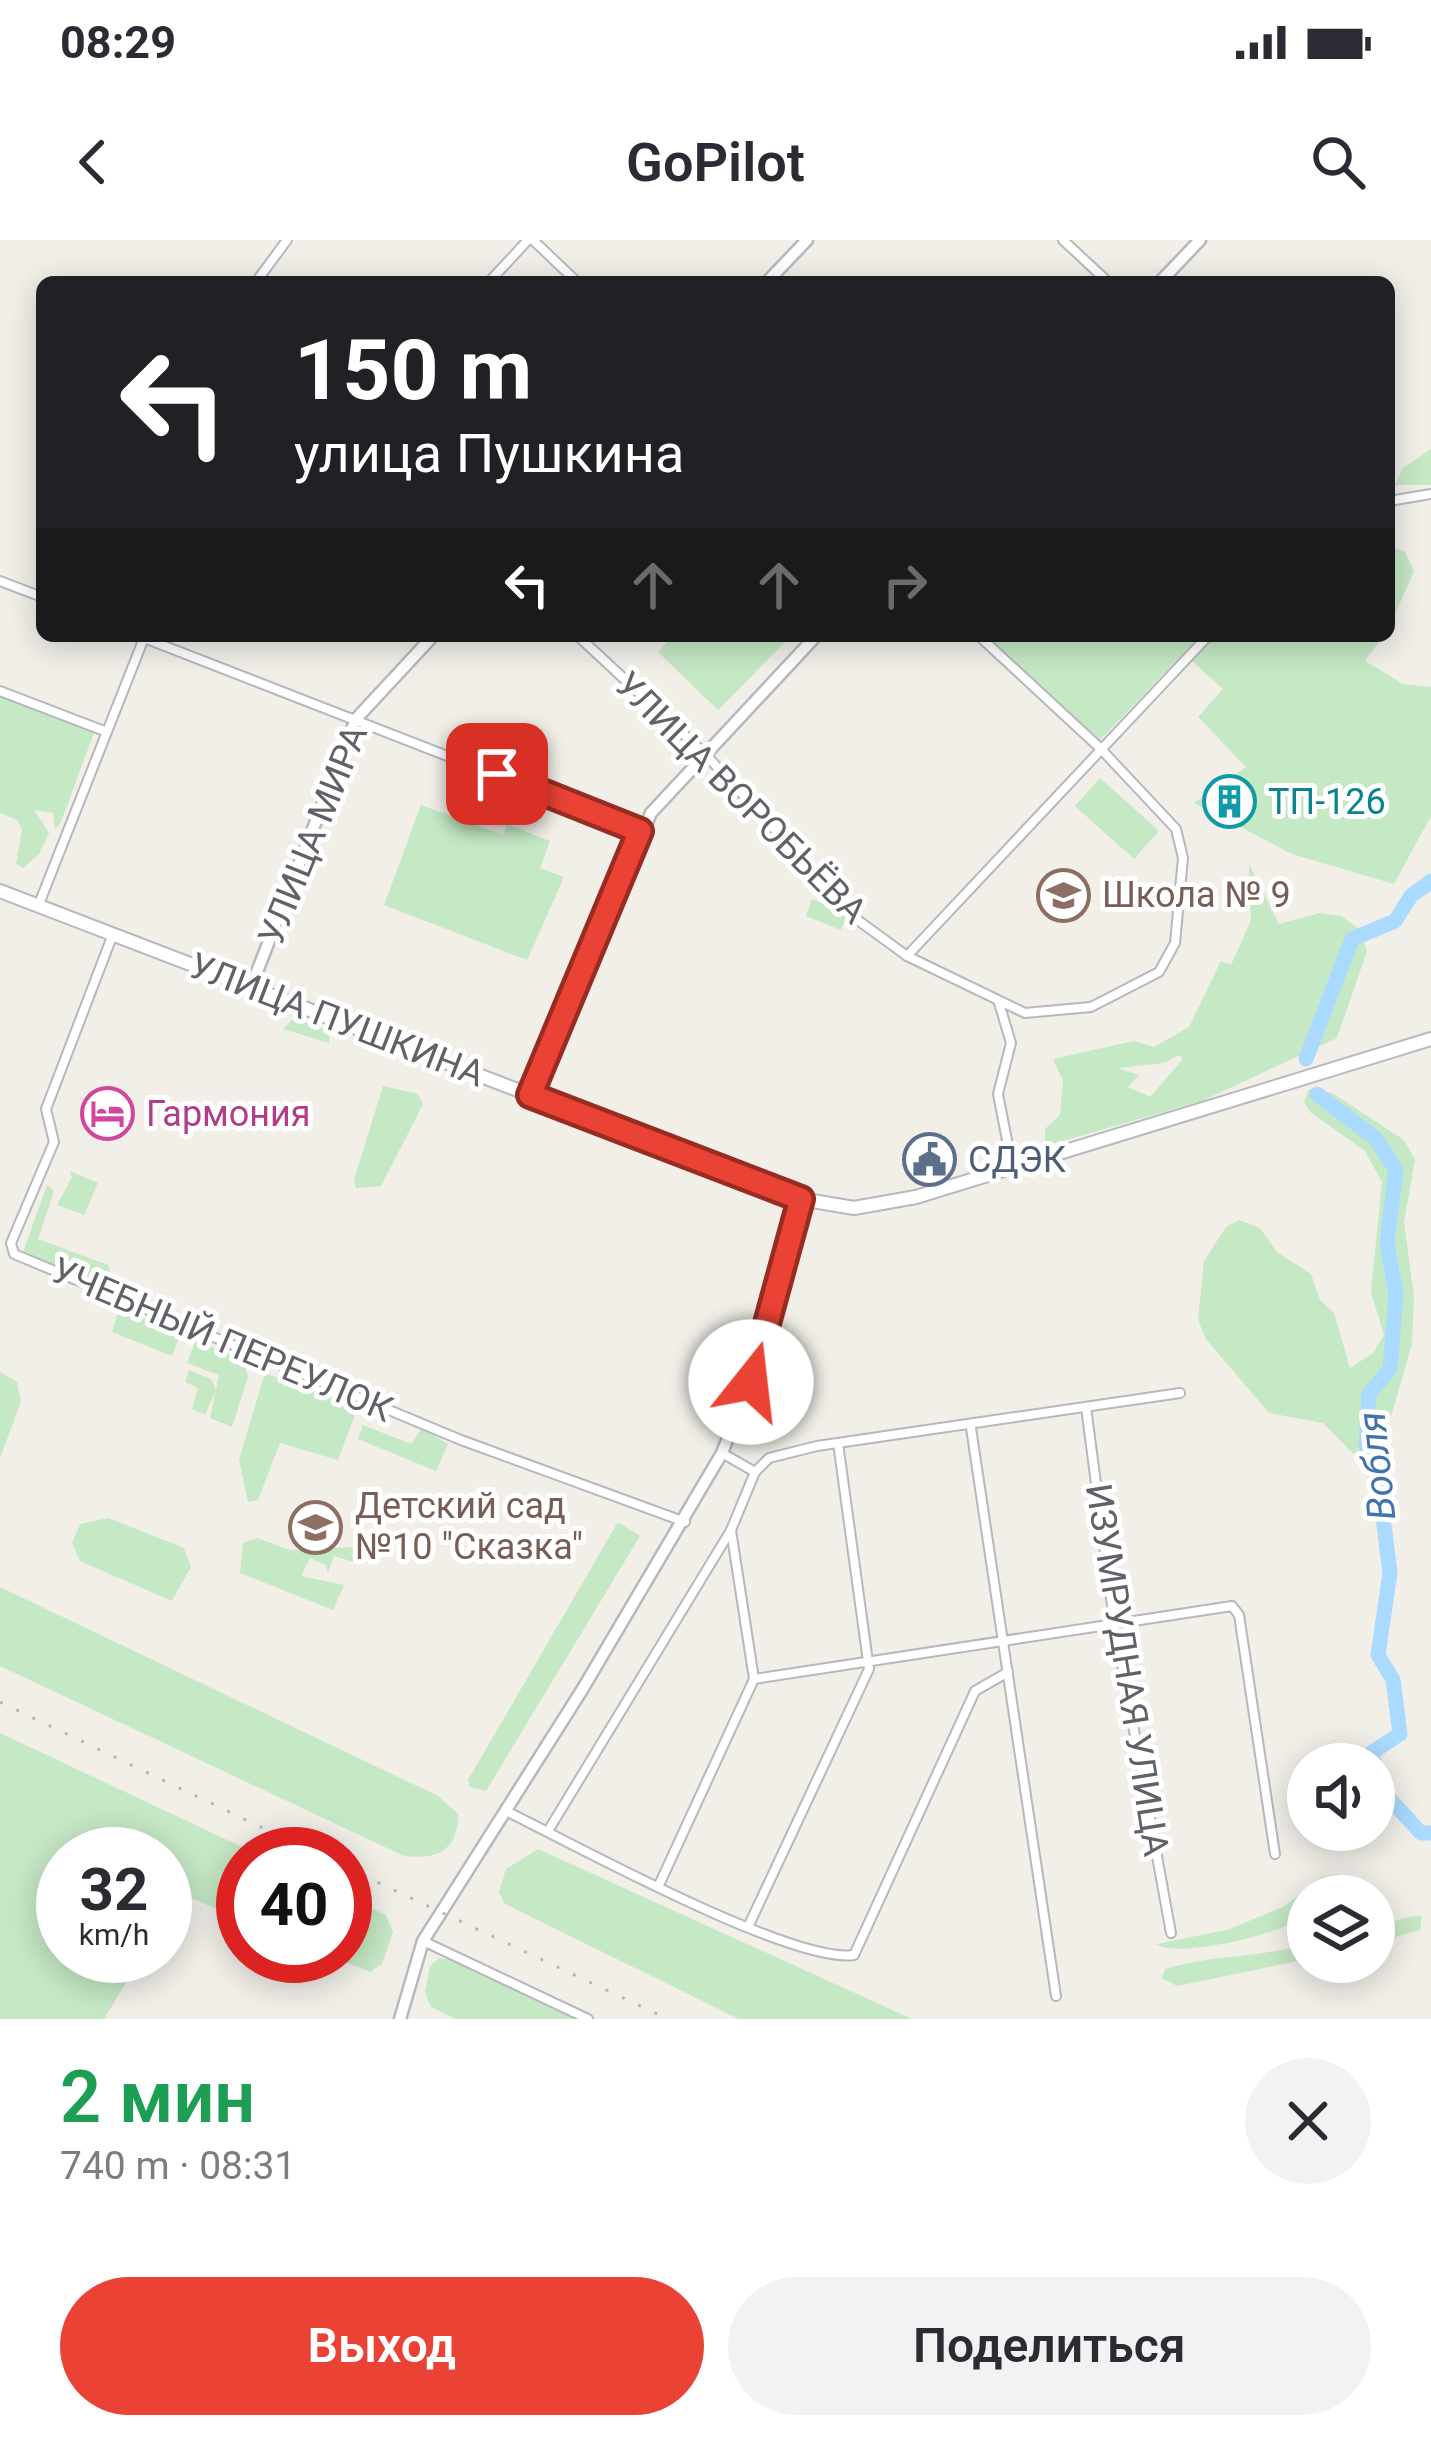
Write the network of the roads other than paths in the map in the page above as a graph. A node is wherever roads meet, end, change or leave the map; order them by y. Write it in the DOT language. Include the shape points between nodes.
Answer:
graph roads {
  1 [pos="287,240"];
  2 [pos="531,240"];
  3 [pos="807,240"];
  4 [pos="1064,240"];
  5 [pos="1200,240"];
  6 [pos="260,276"];
  7 [pos="495,276"];
  8 [pos="570,276"];
  9 [pos="773,276"];
  10 [pos="1102,276"];
  11 [pos="1166,276"];
  12 [pos="1431,494"];
  13 [pos="1395,500"];
  14 [pos="0,580"];
  15 [pos="36,595"];
  16 [pos="139,642"];
  17 [pos="154,642"];
  18 [pos="427,642"];
  19 [pos="585,642"];
  20 [pos="811,642"];
  21 [pos="985,642"];
  22 [pos="1202,642"];
  23 [pos="0,691"];
  24 [pos="356,719"];
  25 [pos="106,732"];
  26 [pos="1100,749"];
  27 [pos="706,754"];
  28 [pos="640,831"];
  29 [pos="0,891"];
  30 [pos="39,904"];
  31 [pos="113,933"];
  32 [pos="907,956"];
  33 [pos="251,987"];
  34 [pos="998,1002"];
  35 [pos="1431,1039"];
  36 [pos="530,1095"];
  37 [pos="1012,1166"];
  38 [pos="801,1199"];
  39 [pos="1180,1393"];
  40 [pos="1086,1407"];
  41 [pos="971,1427"];
  42 [pos="838,1443"];
  43 [pos="722,1453"];
  44 [pos="754,1472"];
  45 [pos="685,1522"];
  46 [pos="731,1530"];
  47 [pos="1114,1622"];
  48 [pos="1002,1644"];
  49 [pos="869,1661"];
  50 [pos="1008,1672"];
  51 [pos="754,1679"];
  52 [pos="504,1810"];
  53 [pos="548,1831"];
  54 [pos="1275,1855"];
  55 [pos="659,1885"];
  56 [pos="748,1927"];
  57 [pos="1171,1933"];
  58 [pos="423,1941"];
  59 [pos="1056,1996"];
  60 [pos="400,2019"];
  61 [pos="588,2019"];
  1 -- 6 [label="street"];
  2 -- 7 [label="street"];
  2 -- 8 [label="street"];
  3 -- 9 [label="street"];
  4 -- 10 [label="street"];
  5 -- 11 [label="street"];
  12 -- 13 [label="street"];
  14 -- 15 [label="street"];
  16 -- 25 [label="street"];
  17 -- 24 [label="street"];
  18 -- 24 [label="street, УЛИЦА МИРА"];
  19 -- 27 [label="street, УЛИЦА ВОРОБЬЁВА"];
  20 -- 27 [label="street"];
  21 -- 26 [label="street, УЛИЦА ВОРОБЬЁВА"];
  22 -- 26 [label="street"];
  23 -- 25 [label="street"];
  24 -- 28 [label="street"];
  24 -- 33 [label="street, УЛИЦА МИРА"];
  25 -- 30 [label="street"];
  26 -- 32 [label="street"];
  26 -- 34 [label="street, УЛИЦА ВОРОБЬЁВА" via="1176,829 1183,857 1175,943 1159,972 1091,1006 1025,1013"];
  27 -- 28 [label="street"];
  27 -- 32 [label="street, УЛИЦА ВОРОБЬЁВА" via="859,921"];
  28 -- 36 [label="street"];
  29 -- 30 [label="main road, УЛИЦА ПУШКИНА"];
  30 -- 31 [label="main road, УЛИЦА ПУШКИНА"];
  31 -- 33 [label="main road, УЛИЦА ПУШКИНА"];
  31 -- 45 [label="street, УЧЕБНЫЙ ПЕРЕУЛОК" via="46,1109 54,1142 11,1248 260,1358"];
  32 -- 34 [label="street, УЛИЦА ВОРОБЬЁВА"];
  33 -- 36 [label="main road, УЛИЦА ПУШКИНА"];
  34 -- 37 [label="street" via="1011,1043 998,1094"];
  35 -- 37 [label="main road, УЛИЦА ПУШКИНА"];
  36 -- 38 [label="main road, УЛИЦА ПУШКИНА"];
  37 -- 38 [label="main road, УЛИЦА ПУШКИНА" via="869,1207"];
  38 -- 43 [label="street" via="755,1370"];
  39 -- 40 [label="street"];
  40 -- 41 [label="street"];
  40 -- 47 [label="street, ИЗУМРУДНАЯ УЛИЦА"];
  41 -- 42 [label="street"];
  41 -- 48 [label="street"];
  42 -- 44 [label="street" via="777,1456"];
  42 -- 49 [label="street"];
  43 -- 44 [label="street"];
  43 -- 45 [label="street"];
  44 -- 46 [label="street"];
  45 -- 52 [label="street"];
  46 -- 51 [label="street"];
  46 -- 53 [label="street"];
  47 -- 48 [label="street"];
  47 -- 54 [label="street" via="1232,1606 1239,1615"];
  47 -- 57 [label="street, ИЗУМРУДНАЯ УЛИЦА"];
  48 -- 49 [label="street"];
  48 -- 50 [label="street"];
  49 -- 51 [label="street"];
  49 -- 56 [label="street"];
  50 -- 56 [label="street" via="975,1691 854,1955 830,1959"];
  50 -- 59 [label="street"];
  51 -- 55 [label="street"];
  52 -- 53 [label="street"];
  52 -- 58 [label="street"];
  53 -- 55 [label="street"];
  55 -- 56 [label="street"];
  58 -- 60 [label="street"];
  58 -- 61 [label="street"];
}
